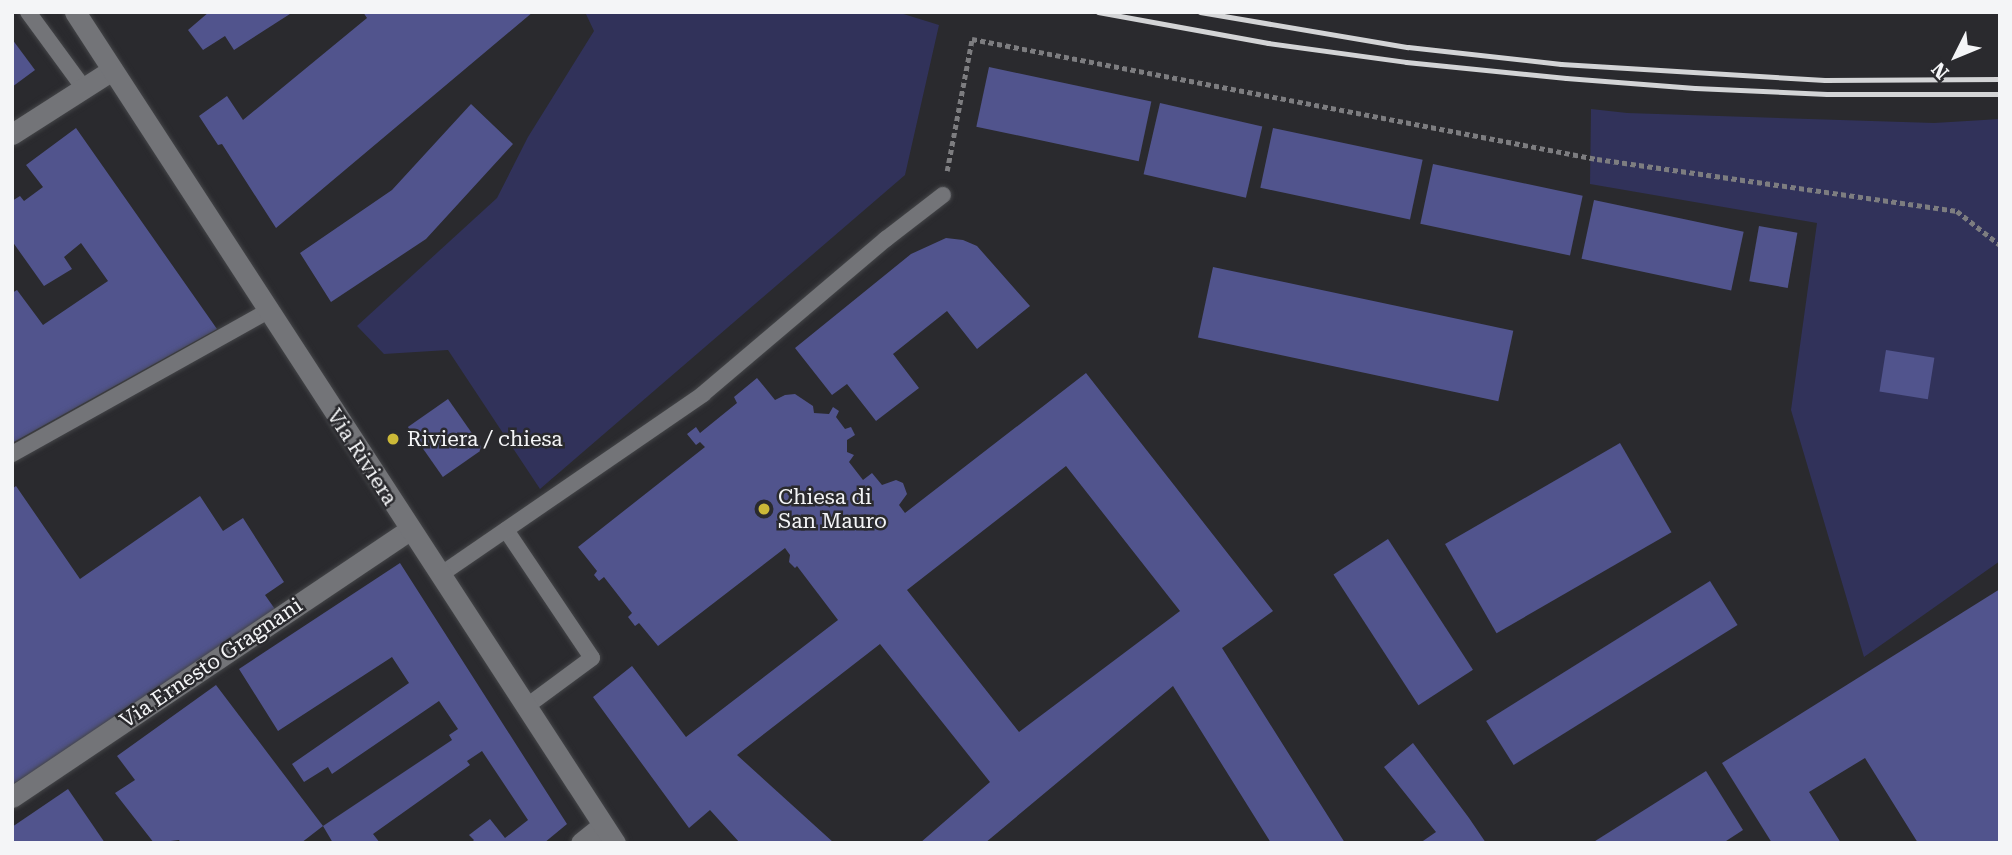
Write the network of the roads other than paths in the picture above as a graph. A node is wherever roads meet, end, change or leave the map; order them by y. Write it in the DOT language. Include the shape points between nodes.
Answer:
graph roads {
  1 [pos="29,12"];
  2 [pos="75,12"];
  3 [pos="112,70"];
  4 [pos="85,90"];
  5 [pos="12,134"];
  6 [pos="943,195"];
  7 [pos="268,311"];
  8 [pos="12,454"];
  9 [pos="409,530"];
  10 [pos="506,530"];
  11 [pos="440,575"];
  12 [pos="527,706"];
  13 [pos="12,797"];
  14 [pos="609,834"];
  15 [pos="581,843"];
  1 -- 4 [label="lane"];
  2 -- 3 [label="street, Via Riviera"];
  3 -- 4 [label="street"];
  3 -- 7 [label="street, Via Riviera"];
  4 -- 5 [label="street"];
  6 -- 10 [label="lane" via="703,394"];
  7 -- 8 [label="lane"];
  7 -- 9 [label="street, Via Riviera"];
  9 -- 11 [label="street, Via Riviera"];
  9 -- 13 [label="street, Via Ernesto Gragnani"];
  10 -- 11 [label="lane"];
  10 -- 12 [label="lane" via="592,658"];
  11 -- 12 [label="street, Via Riviera"];
  12 -- 14 [label="street, Via Riviera"];
  14 -- 15 [label="street"];
}
